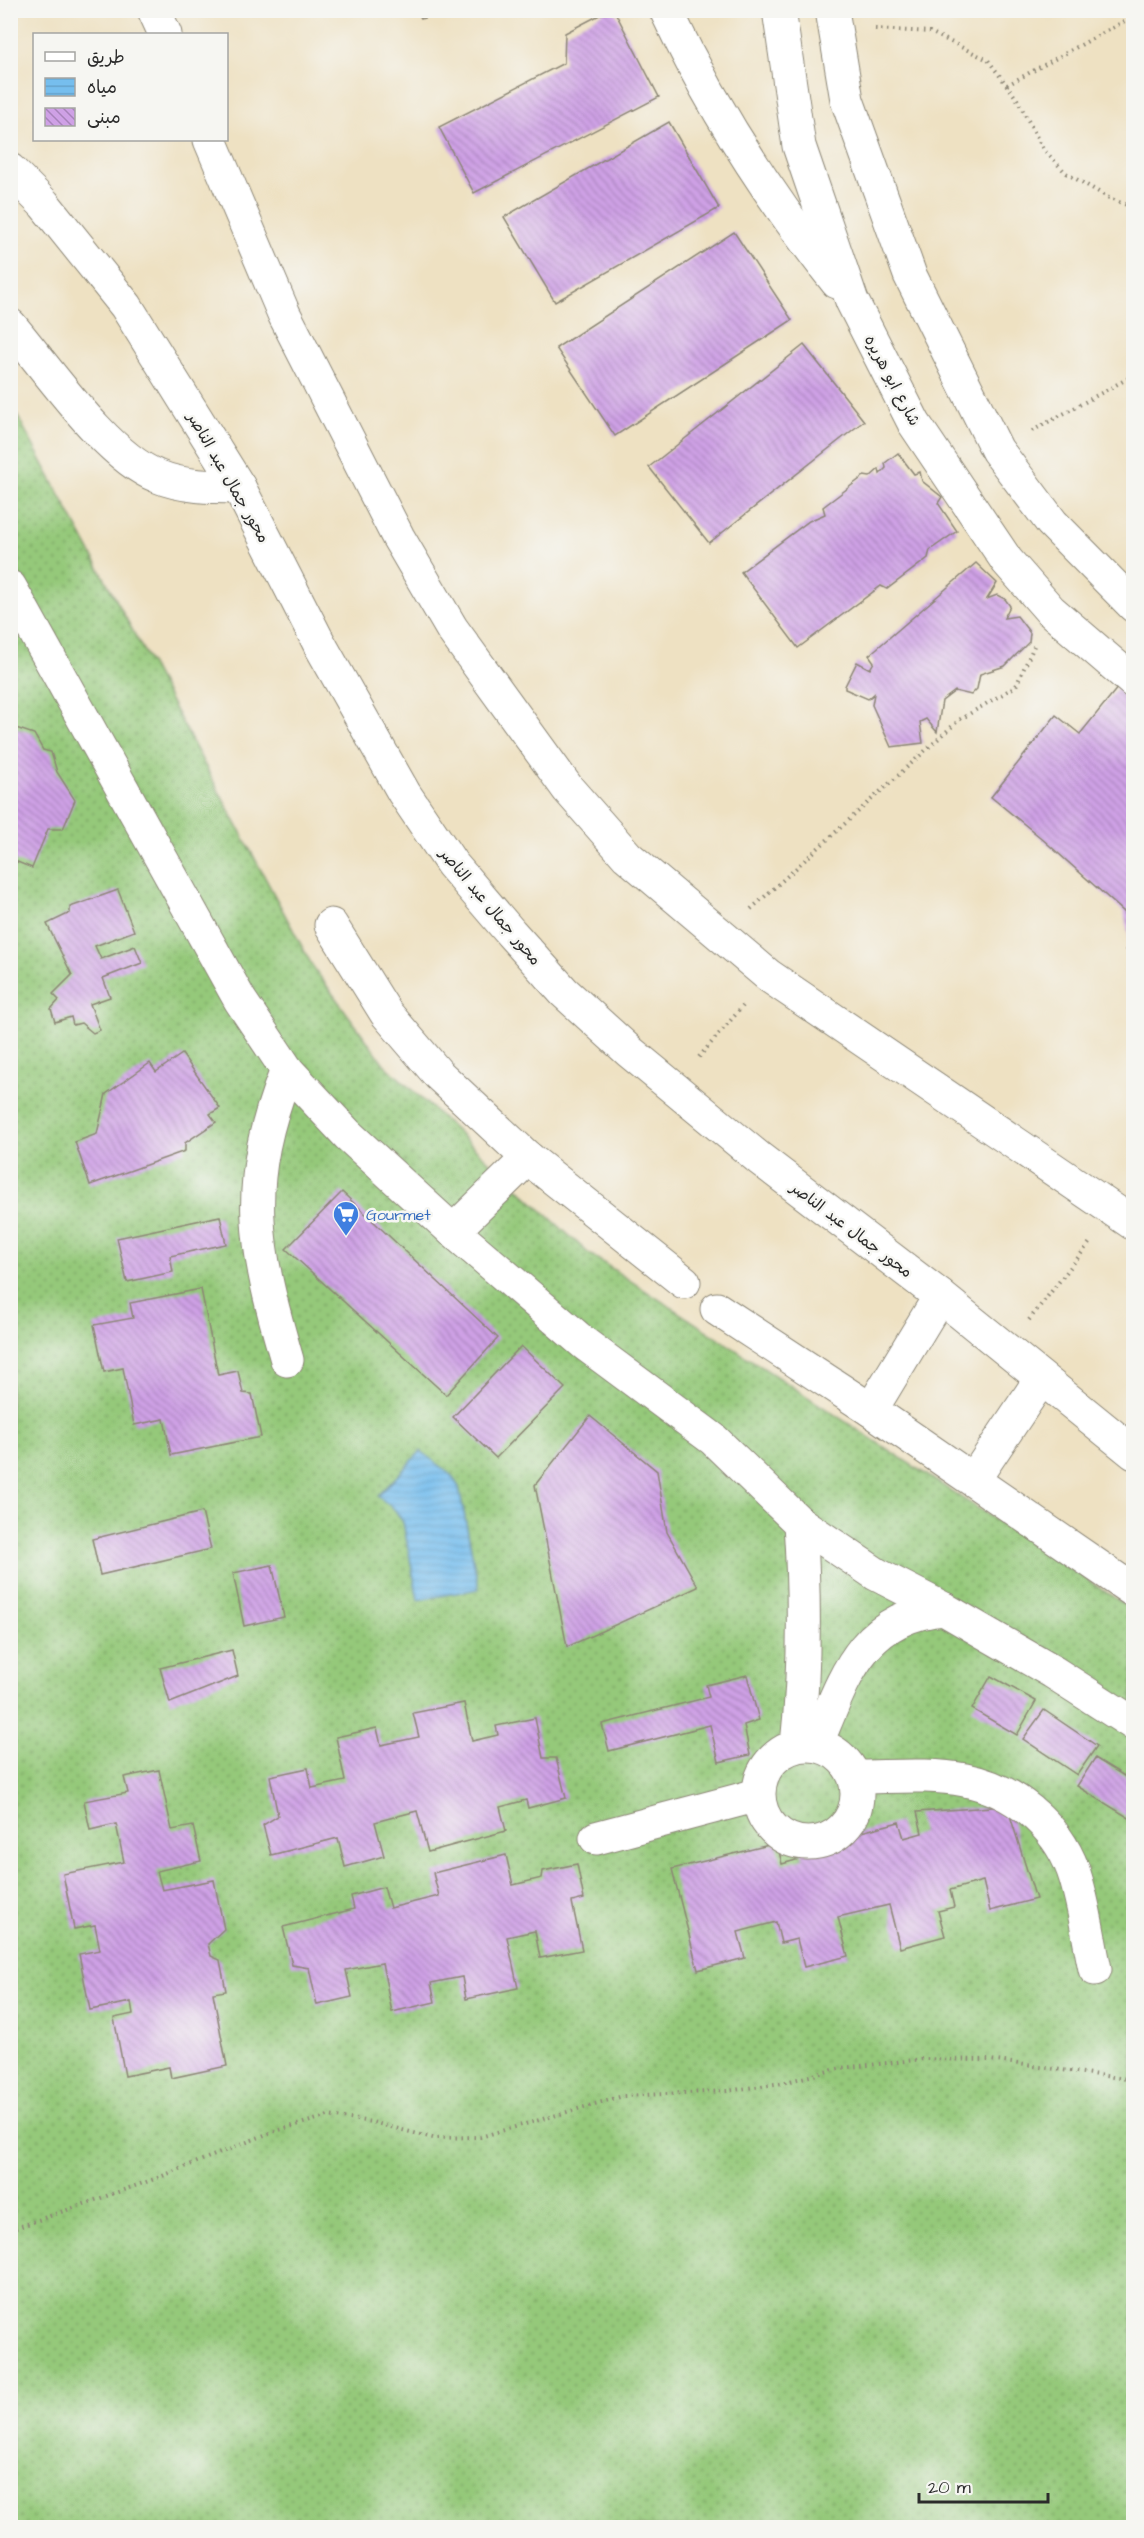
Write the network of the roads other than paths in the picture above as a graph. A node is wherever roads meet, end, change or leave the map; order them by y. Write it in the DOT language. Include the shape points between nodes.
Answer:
graph roads {
  1 [pos="666,10"];
  2 [pos="779,10"];
  3 [pos="834,22"];
  4 [pos="210,141"];
  5 [pos="10,170"];
  6 [pos="852,301"];
  7 [pos="10,325"];
  8 [pos="239,487"];
  9 [pos="10,587"];
  10 [pos="1134,606"];
  11 [pos="1134,682"];
  12 [pos="331,925"];
  13 [pos="287,1070"];
  14 [pos="528,1158"];
  15 [pos="1124,1218"];
  16 [pos="453,1231"];
  17 [pos="684,1282"];
  18 [pos="940,1296"];
  19 [pos="717,1309"];
  20 [pos="287,1360"];
  21 [pos="1041,1379"];
  22 [pos="871,1410"];
  23 [pos="1134,1453"];
  24 [pos="974,1479"];
  25 [pos="800,1523"];
  26 [pos="1134,1591"];
  27 [pos="944,1609"];
  28 [pos="1134,1724"];
  29 [pos="807,1745"];
  30 [pos="855,1777"];
  31 [pos="758,1795"];
  32 [pos="596,1838"];
  33 [pos="1095,1969"];
  1 -- 6 [label="street" via="696,75 782,210"];
  2 -- 6 [label="street, شارع ابو هريره" via="799,146"];
  3 -- 10 [label="street" via="847,100 910,275 997,450 1052,523"];
  4 -- 15 [label="street" via="284,314 398,537 452,629 583,806 627,856 769,976"];
  5 -- 8 [label="street, محور جمال عبد الناصر" via="44,204 126,306"];
  6 -- 11 [label="street, شارع ابو هريره" via="914,423 1007,561 1050,610"];
  7 -- 8 [label="street" via="101,434 136,465 180,483"];
  8 -- 18 [label="street, محور جمال عبد الناصر" via="359,716 452,864 564,992 760,1159"];
  9 -- 13 [label="street" via="240,1000"];
  12 -- 14 [label="street" via="399,1031 439,1075"];
  13 -- 16 [label="street" via="348,1135"];
  13 -- 20 [label="street" via="264,1140 255,1214 261,1260"];
  14 -- 16 [label="street"];
  14 -- 17 [label="street"];
  16 -- 25 [label="street" via="591,1350 713,1439"];
  18 -- 21 [label="street, محور جمال عبد الناصر"];
  18 -- 22 [label="street"];
  19 -- 22 [label="street"];
  21 -- 23 [label="street, محور جمال عبد الناصر"];
  21 -- 24 [label="street"];
  22 -- 24 [label="street"];
  24 -- 26 [label="street"];
  25 -- 27 [label="street" via="876,1574"];
  25 -- 29 [label="street"];
  27 -- 28 [label="street"];
  27 -- 29 [label="street" via="923,1610 905,1617 872,1639 852,1664"];
  29 -- 30 [label="street" via="840,1756"];
  29 -- 31 [label="street" via="777,1755 763,1773"];
  30 -- 31 [label="street" via="858,1801 848,1824 829,1839 805,1844 781,1836 764,1819"];
  30 -- 33 [label="street" via="965,1780 1000,1791 1031,1810 1056,1838 1073,1870"];
  31 -- 32 [label="street"];
}
